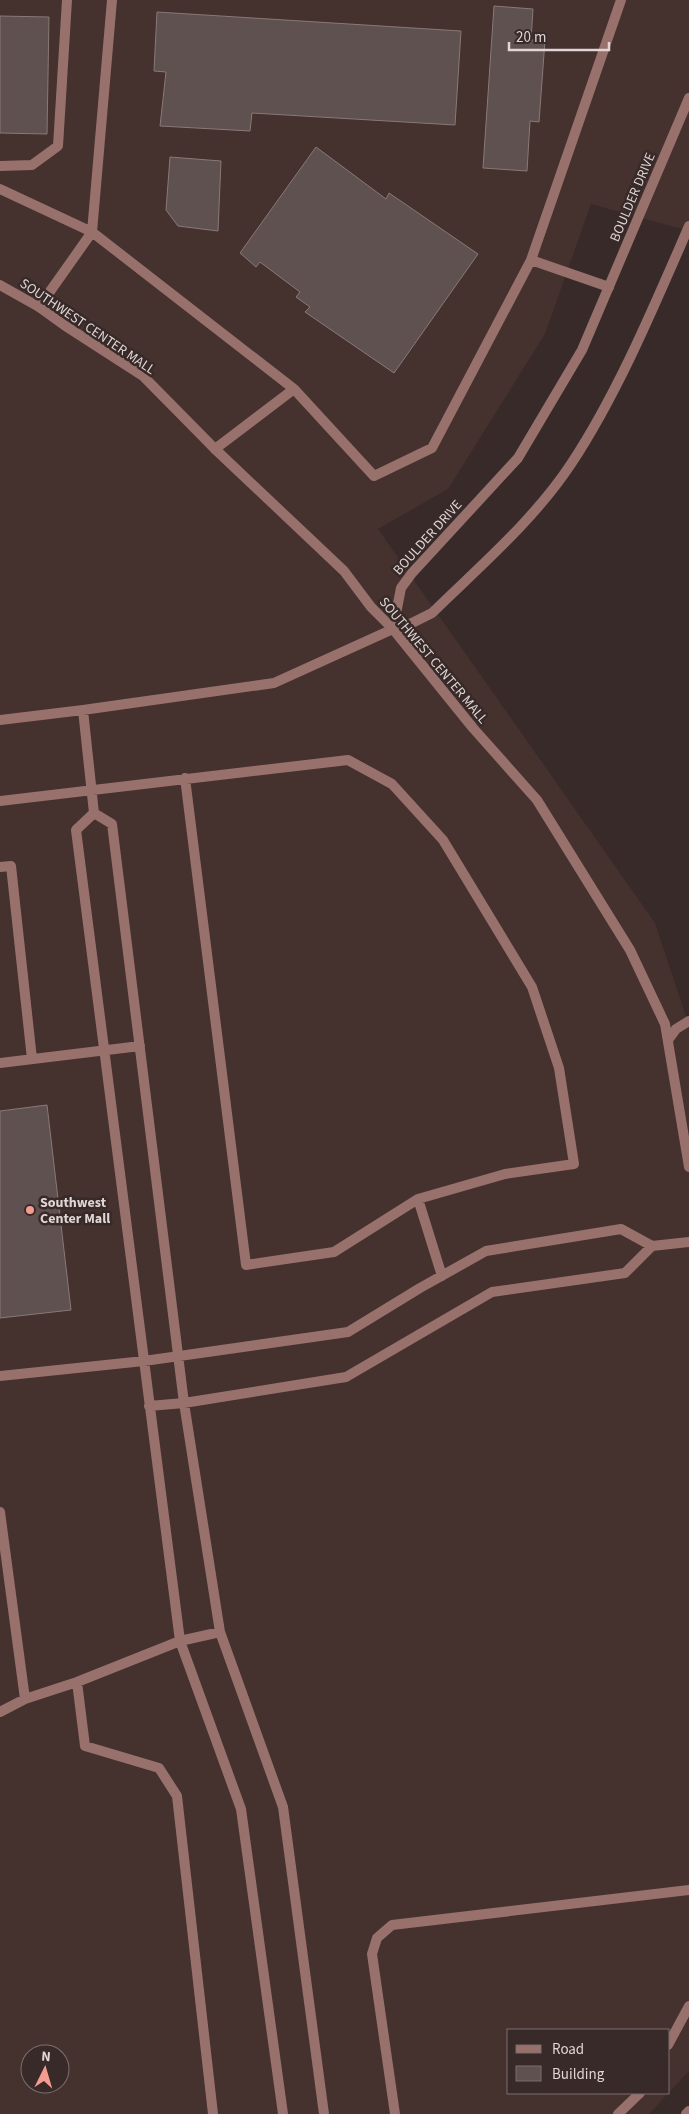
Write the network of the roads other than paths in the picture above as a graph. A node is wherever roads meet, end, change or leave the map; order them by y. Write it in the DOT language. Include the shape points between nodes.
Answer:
graph roads {
  1 [pos="67,0"];
  2 [pos="112,0"];
  3 [pos="621,0"];
  4 [pos="689,98"];
  5 [pos="0,166"];
  6 [pos="0,189"];
  7 [pos="689,226"];
  8 [pos="92,232"];
  9 [pos="685,245"];
  10 [pos="531,260"];
  11 [pos="0,285"];
  12 [pos="609,287"];
  13 [pos="39,307"];
  14 [pos="294,389"];
  15 [pos="215,448"];
  16 [pos="393,628"];
  17 [pos="83,710"];
  18 [pos="0,720"];
  19 [pos="185,778"];
  20 [pos="91,789"];
  21 [pos="0,801"];
  22 [pos="94,813"];
  23 [pos="0,867"];
  24 [pos="689,1021"];
  25 [pos="668,1040"];
  26 [pos="140,1046"];
  27 [pos="104,1050"];
  28 [pos="32,1059"];
  29 [pos="0,1063"];
  30 [pos="689,1167"];
  31 [pos="418,1199"];
  32 [pos="689,1242"];
  33 [pos="652,1246"];
  34 [pos="442,1276"];
  35 [pos="178,1355"];
  36 [pos="144,1361"];
  37 [pos="0,1376"];
  38 [pos="184,1403"];
  39 [pos="148,1406"];
  40 [pos="0,1512"];
  41 [pos="220,1632"];
  42 [pos="180,1641"];
  43 [pos="78,1682"];
  44 [pos="25,1699"];
  45 [pos="0,1712"];
  46 [pos="689,1890"];
  47 [pos="689,2006"];
  48 [pos="669,2043"];
  49 [pos="639,2094"];
  50 [pos="689,2111"];
  51 [pos="213,2114"];
  52 [pos="283,2114"];
  53 [pos="324,2114"];
  54 [pos="395,2114"];
  55 [pos="618,2114"];
  56 [pos="686,2114"];
  1 -- 5 [label="street" via="58,146 32,165"];
  2 -- 8 [label="street"];
  3 -- 10 [label="street"];
  4 -- 12 [label="street, BOULDER DRIVE"];
  6 -- 8 [label="street"];
  7 -- 9 [label="street"];
  8 -- 13 [label="street"];
  8 -- 14 [label="street"];
  9 -- 16 [label="street" via="619,380 571,464 527,520 432,613"];
  10 -- 12 [label="street"];
  10 -- 14 [label="street" via="432,448 374,476"];
  11 -- 13 [label="street, SOUTHWEST CENTER MALL"];
  12 -- 16 [label="street, BOULDER DRIVE" via="582,350 518,458 401,588"];
  13 -- 15 [label="street, SOUTHWEST CENTER MALL" via="143,376"];
  14 -- 15 [label="street"];
  15 -- 16 [label="street, SOUTHWEST CENTER MALL" via="344,571 371,607"];
  16 -- 17 [label="street" via="274,682"];
  16 -- 25 [label="street, SOUTHWEST CENTER MALL" via="536,800 630,950 665,1024"];
  17 -- 18 [label="street"];
  17 -- 20 [label="street"];
  19 -- 20 [label="street"];
  19 -- 31 [label="street" via="246,1266 334,1252"];
  19 -- 31 [label="street" via="348,760 392,784 443,840 532,987 559,1068 574,1164 505,1174"];
  20 -- 21 [label="street"];
  20 -- 22 [label="street"];
  22 -- 26 [label="street" via="112,824"];
  22 -- 27 [label="street" via="76,830"];
  23 -- 28 [label="street" via="11,866"];
  24 -- 25 [label="street" via="676,1029"];
  25 -- 30 [label="street, SOUTHWEST CENTER MALL"];
  26 -- 27 [label="street"];
  26 -- 35 [label="street"];
  27 -- 28 [label="street"];
  27 -- 36 [label="street"];
  28 -- 29 [label="street"];
  31 -- 34 [label="street"];
  32 -- 33 [label="street"];
  33 -- 34 [label="street" via="621,1229 486,1251"];
  33 -- 38 [label="street" via="625,1273 492,1292 346,1378"];
  34 -- 35 [label="street" via="348,1332"];
  35 -- 36 [label="street"];
  35 -- 38 [label="street"];
  36 -- 37 [label="street"];
  36 -- 39 [label="street"];
  38 -- 39 [label="street"];
  38 -- 41 [label="street"];
  39 -- 42 [label="street"];
  40 -- 44 [label="street"];
  41 -- 42 [label="street"];
  41 -- 53 [label="street" via="283,1807"];
  42 -- 43 [label="street"];
  42 -- 52 [label="street" via="241,1809"];
  43 -- 44 [label="street"];
  43 -- 51 [label="street" via="85,1746 159,1768 177,1796"];
  44 -- 45 [label="street"];
  46 -- 54 [label="street" via="392,1925 377,1938 372,1954"];
  47 -- 48 [label="street"];
  49 -- 55 [label="street"];
  50 -- 56 [label="street"];
}
